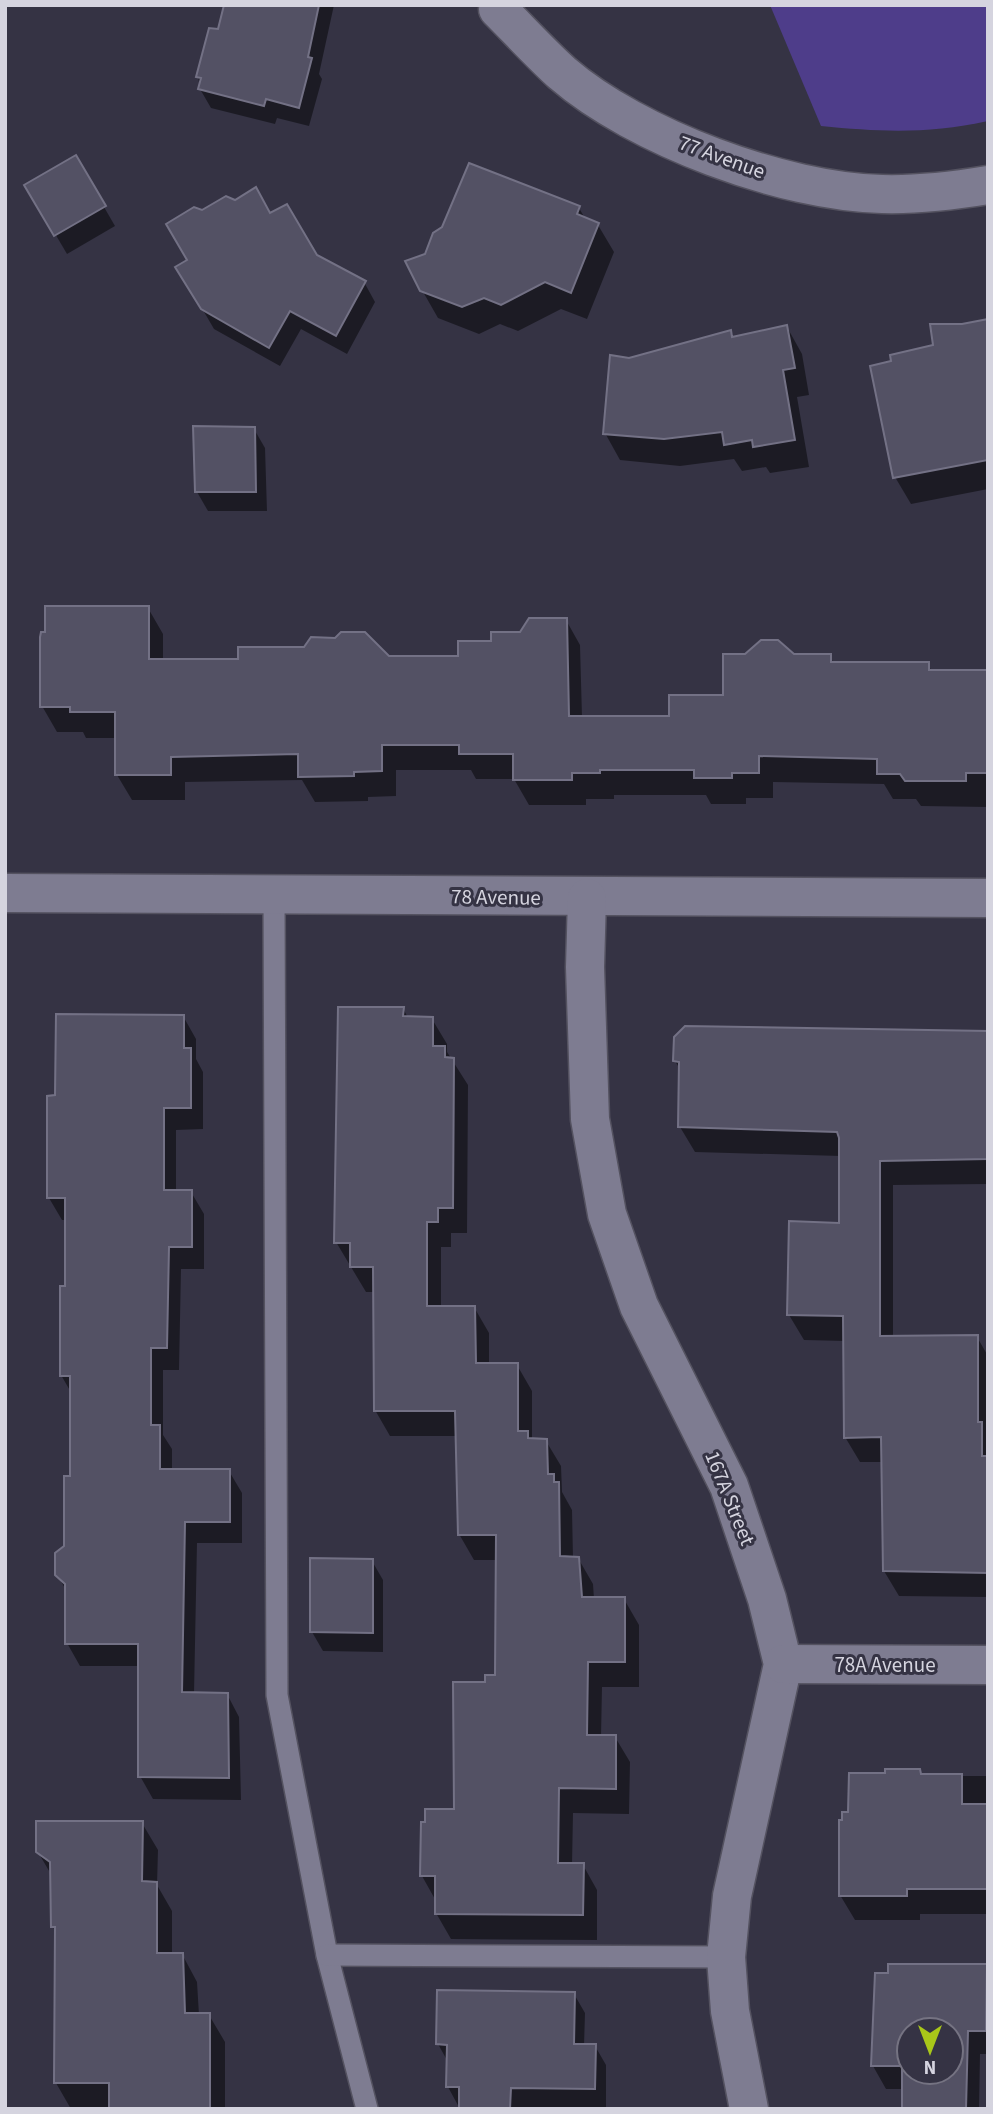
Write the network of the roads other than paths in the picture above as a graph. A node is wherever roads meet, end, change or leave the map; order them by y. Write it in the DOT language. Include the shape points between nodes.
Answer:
graph roads {
  1 [pos="498,9"];
  2 [pos="988,185"];
  3 [pos="5,892"];
  4 [pos="274,895"];
  5 [pos="587,898"];
  6 [pos="988,898"];
  7 [pos="783,1664"];
  8 [pos="988,1665"];
  9 [pos="327,1955"];
  10 [pos="726,1957"];
  11 [pos="366,2109"];
  12 [pos="749,2109"];
  1 -- 2 [label="street, 77 Avenue" via="563,74 621,113 725,161 825,187 879,194 941,193"];
  3 -- 4 [label="street, 78 Avenue"];
  4 -- 5 [label="street, 78 Avenue"];
  4 -- 9 [label="lane" via="275,1667 281,1724"];
  5 -- 6 [label="street, 78 Avenue"];
  5 -- 7 [label="street, 167A Street" via="589,1106 607,1214 639,1306 729,1486 763,1586"];
  7 -- 8 [label="street, 78A Avenue"];
  7 -- 10 [label="street, 167A Street" via="732,1896"];
  9 -- 10 [label="lane"];
  9 -- 11 [label="lane"];
  10 -- 12 [label="street, 167A Street" via="730,2011"];
}
